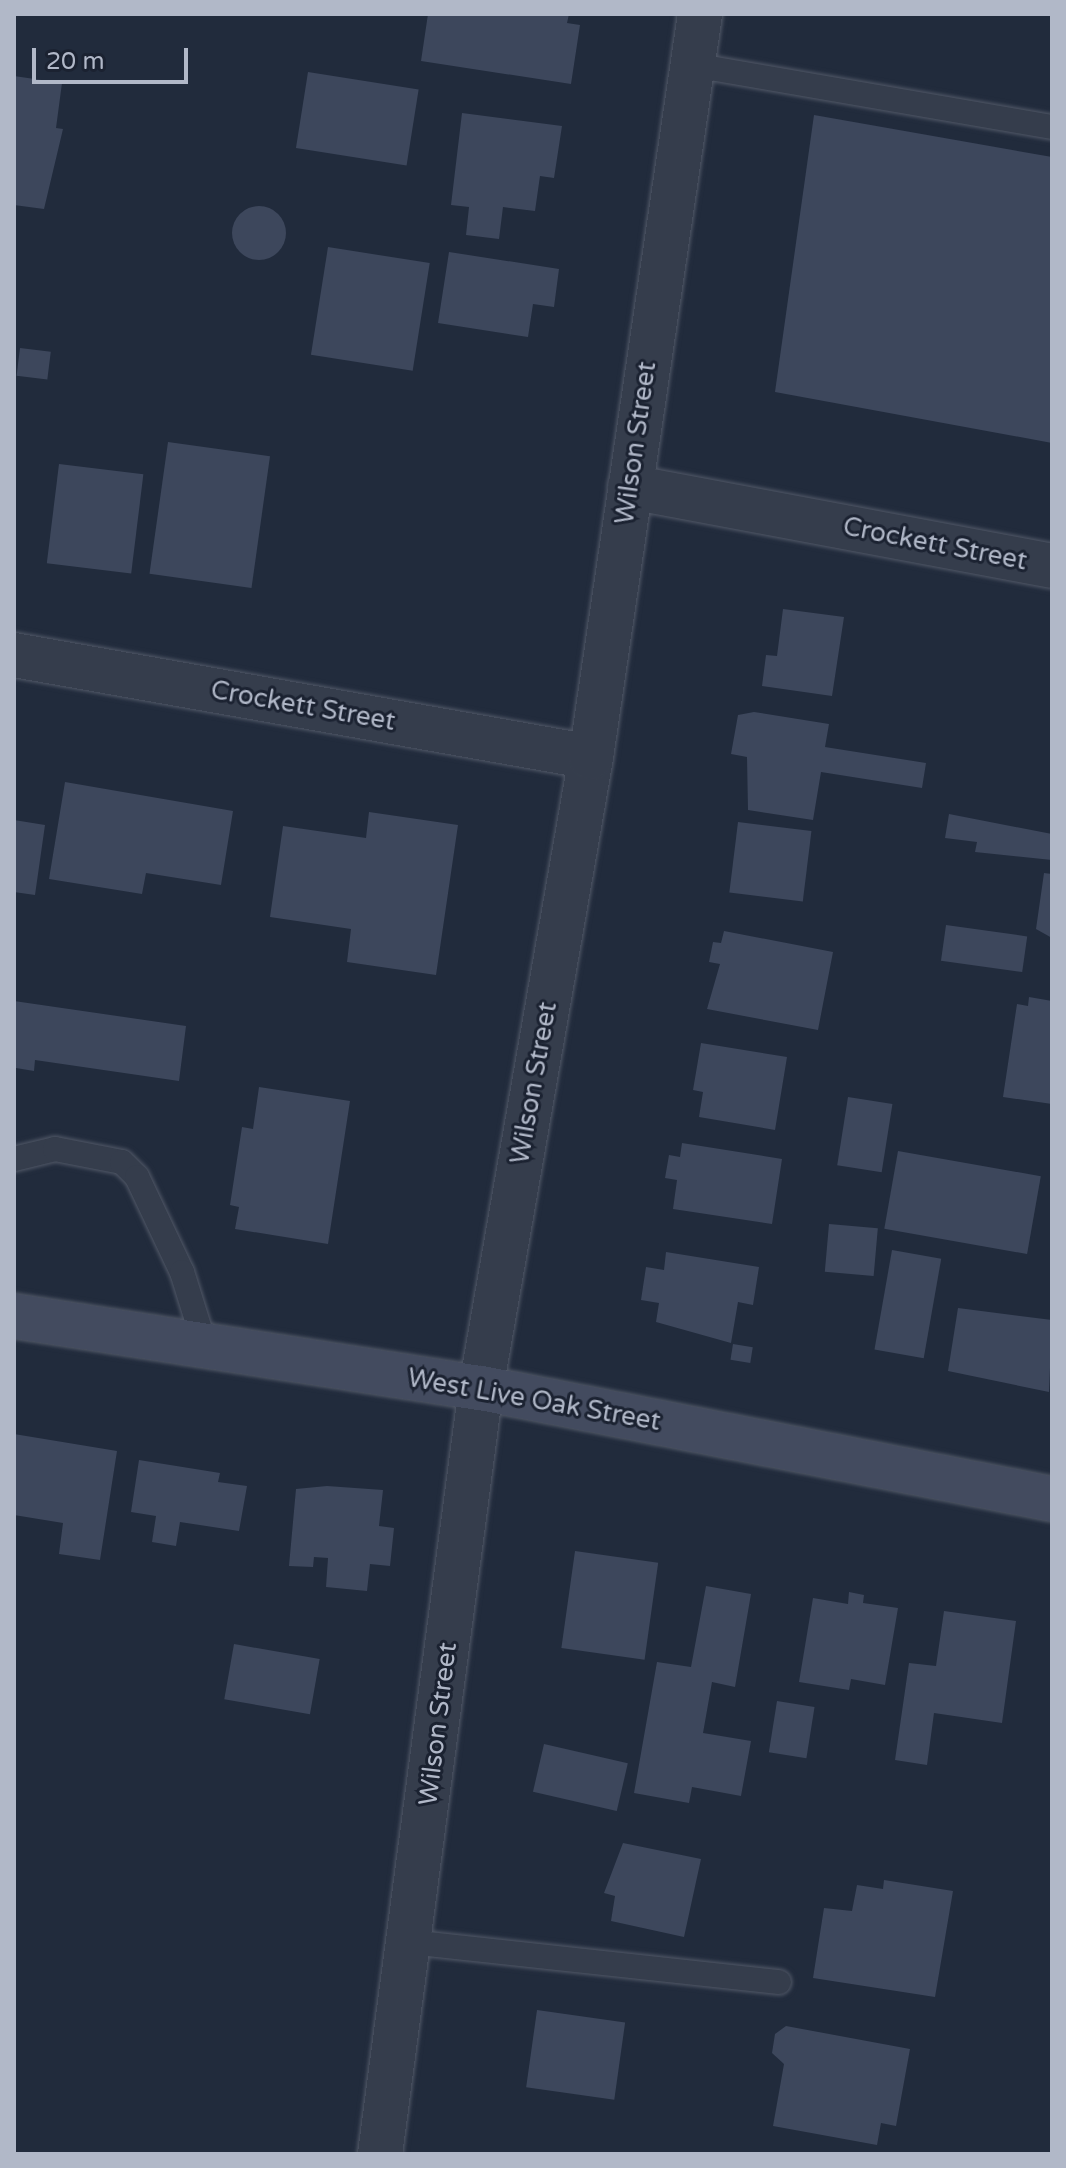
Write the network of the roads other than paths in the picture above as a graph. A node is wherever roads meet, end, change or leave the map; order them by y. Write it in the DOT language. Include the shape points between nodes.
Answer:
graph roads {
  1 [pos="700,14"];
  2 [pos="693,65"];
  3 [pos="1052,127"];
  4 [pos="630,487"];
  5 [pos="1052,566"];
  6 [pos="14,655"];
  7 [pos="591,757"];
  8 [pos="14,1159"];
  9 [pos="14,1316"];
  10 [pos="205,1346"];
  11 [pos="481,1388"];
  12 [pos="1052,1499"];
  13 [pos="410,1942"];
  14 [pos="779,1982"];
  15 [pos="380,2154"];
  1 -- 2 [label="street, Wilson Street"];
  2 -- 3 [label="lane"];
  2 -- 4 [label="street, Wilson Street"];
  4 -- 5 [label="street, Crockett Street"];
  4 -- 7 [label="street, Wilson Street"];
  6 -- 7 [label="street, Crockett Street"];
  7 -- 11 [label="street, Wilson Street"];
  8 -- 10 [label="lane" via="55,1149 122,1162 137,1177 182,1272"];
  9 -- 10 [label="street, West Live Oak Street"];
  10 -- 11 [label="street, West Live Oak Street"];
  11 -- 12 [label="street, West Live Oak Street"];
  11 -- 13 [label="street, Wilson Street"];
  13 -- 14 [label="lane"];
  13 -- 15 [label="street, Wilson Street"];
}
